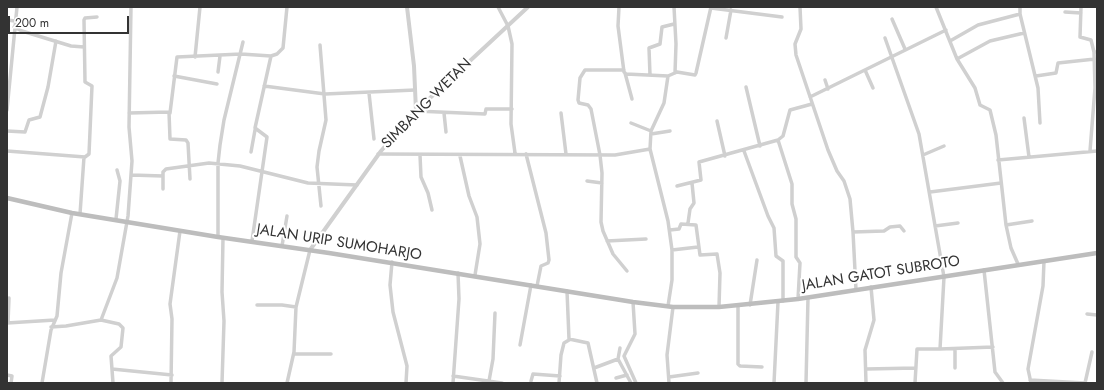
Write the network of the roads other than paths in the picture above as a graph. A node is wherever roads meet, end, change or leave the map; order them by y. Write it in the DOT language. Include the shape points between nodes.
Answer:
graph roads {
  1 [pos="16,7"];
  2 [pos="131,7"];
  3 [pos="200,7"];
  4 [pos="287,7"];
  5 [pos="407,7"];
  6 [pos="498,7"];
  7 [pos="528,7"];
  8 [pos="619,7"];
  9 [pos="674,7"];
  10 [pos="800,7"];
  11 [pos="936,7"];
  12 [pos="1020,7"];
  13 [pos="1082,7"];
  14 [pos="711,8"];
  15 [pos="732,10"];
  16 [pos="1065,12"];
  17 [pos="1081,13"];
  18 [pos="1020,14"];
  19 [pos="97,17"];
  20 [pos="782,17"];
  21 [pos="892,19"];
  22 [pos="7,20"];
  23 [pos="15,21"];
  24 [pos="674,24"];
  25 [pos="508,26"];
  26 [pos="14,27"];
  27 [pos="946,30"];
  28 [pos="1024,33"];
  29 [pos="726,38"];
  30 [pos="885,38"];
  31 [pos="56,41"];
  32 [pos="950,41"];
  33 [pos="243,42"];
  34 [pos="320,44"];
  35 [pos="84,47"];
  36 [pos="905,49"];
  37 [pos="1096,52"];
  38 [pos="241,54"];
  39 [pos="220,56"];
  40 [pos="271,56"];
  41 [pos="892,56"];
  42 [pos="195,57"];
  43 [pos="958,59"];
  44 [pos="1095,59"];
  45 [pos="866,70"];
  46 [pos="624,71"];
  47 [pos="218,72"];
  48 [pos="675,72"];
  49 [pos="650,75"];
  50 [pos="174,76"];
  51 [pos="668,76"];
  52 [pos="1036,76"];
  53 [pos="8,78"];
  54 [pos="825,80"];
  55 [pos="217,84"];
  56 [pos="264,86"];
  57 [pos="746,87"];
  58 [pos="873,88"];
  59 [pos="828,89"];
  60 [pos="415,90"];
  61 [pos="369,93"];
  62 [pos="325,94"];
  63 [pos="810,97"];
  64 [pos="632,99"];
  65 [pos="812,104"];
  66 [pos="512,109"];
  67 [pos="7,110"];
  68 [pos="416,111"];
  69 [pos="129,113"];
  70 [pos="170,113"];
  71 [pos="444,113"];
  72 [pos="561,113"];
  73 [pos="1024,118"];
  74 [pos="717,121"];
  75 [pos="631,123"];
  76 [pos="1040,123"];
  77 [pos="255,130"];
  78 [pos="7,131"];
  79 [pos="670,131"];
  80 [pos="446,132"];
  81 [pos="651,133"];
  82 [pos="374,139"];
  83 [pos="778,140"];
  84 [pos="760,146"];
  85 [pos="944,146"];
  86 [pos="650,149"];
  87 [pos="744,150"];
  88 [pos="7,151"];
  89 [pos="1090,151"];
  90 [pos="251,152"];
  91 [pos="1097,152"];
  92 [pos="515,153"];
  93 [pos="378,154"];
  94 [pos="526,154"];
  95 [pos="566,154"];
  96 [pos="420,155"];
  97 [pos="600,155"];
  98 [pos="923,155"];
  99 [pos="460,156"];
  100 [pos="725,156"];
  101 [pos="84,157"];
  102 [pos="1029,157"];
  103 [pos="998,160"];
  104 [pos="218,163"];
  105 [pos="189,166"];
  106 [pos="117,170"];
  107 [pos="263,171"];
  108 [pos="131,175"];
  109 [pos="163,176"];
  110 [pos="190,178"];
  111 [pos="587,181"];
  112 [pos="319,183"];
  113 [pos="602,183"];
  114 [pos="692,183"];
  115 [pos="1001,183"];
  116 [pos="357,185"];
  117 [pos="677,186"];
  118 [pos="163,189"];
  119 [pos="930,192"];
  120 [pos="7,198"];
  121 [pos="321,206"];
  122 [pos="432,210"];
  123 [pos="72,213"];
  124 [pos="80,214"];
  125 [pos="287,216"];
  126 [pos="116,219"];
  127 [pos="1032,221"];
  128 [pos="127,222"];
  129 [pos="958,222"];
  130 [pos="688,223"];
  131 [pos="1006,225"];
  132 [pos="935,226"];
  133 [pos="670,230"];
  134 [pos="180,231"];
  135 [pos="904,231"];
  136 [pos="853,232"];
  137 [pos="221,238"];
  138 [pos="646,239"];
  139 [pos="252,241"];
  140 [pos="609,241"];
  141 [pos="282,246"];
  142 [pos="698,247"];
  143 [pos="310,250"];
  144 [pos="672,250"];
  145 [pos="1097,253"];
  146 [pos="757,260"];
  147 [pos="1044,261"];
  148 [pos="392,262"];
  149 [pos="1018,264"];
  150 [pos="984,270"];
  151 [pos="627,271"];
  152 [pos="458,273"];
  153 [pos="475,275"];
  154 [pos="944,277"];
  155 [pos="531,285"];
  156 [pos="538,286"];
  157 [pos="870,287"];
  158 [pos="856,290"];
  159 [pos="567,291"];
  160 [pos="8,298"];
  161 [pos="808,298"];
  162 [pos="798,300"];
  163 [pos="781,301"];
  164 [pos="633,302"];
  165 [pos="257,305"];
  166 [pos="750,305"];
  167 [pos="670,306"];
  168 [pos="738,306"];
  169 [pos="296,307"];
  170 [pos="719,307"];
  171 [pos="495,313"];
  172 [pos="1088,314"];
  173 [pos="1097,315"];
  174 [pos="55,320"];
  175 [pos="101,320"];
  176 [pos="8,323"];
  177 [pos="51,327"];
  178 [pos="569,340"];
  179 [pos="520,345"];
  180 [pos="993,347"];
  181 [pos="620,348"];
  182 [pos="940,349"];
  183 [pos="955,349"];
  184 [pos="1092,352"];
  185 [pos="294,354"];
  186 [pos="331,354"];
  187 [pos="618,359"];
  188 [pos="762,367"];
  189 [pos="594,368"];
  190 [pos="916,368"];
  191 [pos="955,368"];
  192 [pos="112,369"];
  193 [pos="866,369"];
  194 [pos="628,373"];
  195 [pos="698,374"];
  196 [pos="7,375"];
  197 [pos="172,375"];
  198 [pos="453,376"];
  199 [pos="560,376"];
  200 [pos="669,377"];
  201 [pos="616,378"];
  202 [pos="489,381"];
  203 [pos="531,381"];
  204 [pos="1031,382"];
  205 [pos="11,383"];
  206 [pos="42,383"];
  207 [pos="114,383"];
  208 [pos="171,383"];
  209 [pos="222,383"];
  210 [pos="287,383"];
  211 [pos="406,383"];
  212 [pos="453,383"];
  213 [pos="502,383"];
  214 [pos="559,383"];
  215 [pos="597,383"];
  216 [pos="631,383"];
  217 [pos="636,383"];
  218 [pos="669,383"];
  219 [pos="774,383"];
  220 [pos="806,383"];
  221 [pos="866,383"];
  222 [pos="915,383"];
  223 [pos="1003,383"];
  224 [pos="1085,383"];
  1 -- 23 [label="street"];
  2 -- 69 [label="street"];
  3 -- 42 [label="street"];
  4 -- 40 [label="street" via="283,48"];
  5 -- 60 [label="street"];
  6 -- 25 [label="street"];
  7 -- 25 [label="street, SIMBANG WETAN"];
  8 -- 46 [label="street" via="618,26"];
  9 -- 24 [label="street"];
  10 -- 63 [label="street" via="801,29 794,48"];
  11 -- 27 [label="street"];
  12 -- 18 [label="street"];
  13 -- 17 [label="street"];
  14 -- 15 [label="street"];
  14 -- 48 [label="street" via="695,75"];
  15 -- 20 [label="street"];
  15 -- 29 [label="street"];
  16 -- 17 [label="street"];
  17 -- 37 [label="street" via="1080,37 1091,40"];
  18 -- 28 [label="street"];
  18 -- 32 [label="street" via="978,25"];
  19 -- 35 [label="street" via="84,18"];
  21 -- 36 [label="street"];
  22 -- 23 [label="street"];
  23 -- 26 [label="street"];
  24 -- 48 [label="street"];
  24 -- 49 [label="street" via="662,27 660,44 649,48"];
  25 -- 66 [label="street" via="512,44"];
  25 -- 68 [label="street, SIMBANG WETAN"];
  26 -- 31 [label="street"];
  26 -- 53 [label="street"];
  27 -- 32 [label="street"];
  27 -- 36 [label="street"];
  28 -- 43 [label="street" via="990,41"];
  28 -- 52 [label="street"];
  30 -- 41 [label="street"];
  31 -- 35 [label="street"];
  31 -- 78 [label="street" via="40,118 29,120 25,132"];
  32 -- 43 [label="street"];
  33 -- 38 [label="street"];
  34 -- 62 [label="street"];
  35 -- 101 [label="street" via="85,83 92,86 89,154"];
  36 -- 41 [label="street"];
  37 -- 44 [label="street"];
  38 -- 39 [label="street"];
  38 -- 40 [label="street"];
  38 -- 104 [label="street" via="224,120"];
  39 -- 42 [label="street"];
  39 -- 47 [label="street"];
  40 -- 56 [label="street"];
  41 -- 45 [label="street"];
  41 -- 98 [label="street" via="901,88 915,121"];
  42 -- 50 [label="street" via="177,57"];
  43 -- 103 [label="street" via="975,88 980,105 990,110"];
  44 -- 52 [label="street" via="1058,63 1056,73"];
  44 -- 89 [label="street"];
  45 -- 58 [label="street"];
  45 -- 59 [label="street"];
  46 -- 49 [label="street"];
  46 -- 64 [label="street"];
  46 -- 97 [label="street" via="590,69 582,72 580,78 578,100 591,109"];
  48 -- 51 [label="street"];
  49 -- 51 [label="street"];
  50 -- 55 [label="street"];
  50 -- 70 [label="street"];
  51 -- 81 [label="street" via="664,103"];
  52 -- 76 [label="street"];
  53 -- 67 [label="street"];
  54 -- 59 [label="street"];
  56 -- 62 [label="street"];
  56 -- 77 [label="street"];
  57 -- 84 [label="street"];
  59 -- 63 [label="street"];
  60 -- 61 [label="street"];
  60 -- 68 [label="street"];
  61 -- 62 [label="street"];
  61 -- 82 [label="street"];
  62 -- 112 [label="street" via="326,120 317,167"];
  63 -- 65 [label="street"];
  65 -- 83 [label="street" via="790,110 783,136"];
  65 -- 136 [label="street" via="828,150 850,199"];
  66 -- 71 [label="street" via="486,108 486,114"];
  66 -- 92 [label="street"];
  68 -- 71 [label="street"];
  68 -- 93 [label="street, SIMBANG WETAN"];
  69 -- 70 [label="street"];
  69 -- 108 [label="street"];
  70 -- 105 [label="street" via="169,137 172,140 188,141"];
  71 -- 80 [label="street"];
  72 -- 95 [label="street"];
  73 -- 102 [label="street"];
  74 -- 100 [label="street"];
  75 -- 81 [label="street"];
  77 -- 90 [label="street"];
  77 -- 107 [label="street" via="267,136"];
  79 -- 81 [label="street"];
  81 -- 86 [label="street"];
  83 -- 84 [label="street"];
  83 -- 162 [label="street" via="792,184 792,204 796,218 796,257 800,262"];
  84 -- 87 [label="street"];
  85 -- 98 [label="street"];
  86 -- 97 [label="street"];
  86 -- 133 [label="street"];
  87 -- 100 [label="street"];
  87 -- 163 [label="street" via="774,226 776,256 783,261"];
  88 -- 101 [label="street"];
  89 -- 91 [label="street"];
  89 -- 102 [label="street"];
  92 -- 94 [label="street"];
  92 -- 99 [label="street"];
  93 -- 96 [label="street"];
  93 -- 116 [label="street, SIMBANG WETAN"];
  94 -- 95 [label="street"];
  94 -- 156 [label="street" via="546,233 549,260 548,264 541,266"];
  95 -- 97 [label="street"];
  96 -- 99 [label="street"];
  96 -- 122 [label="street" via="421,178"];
  97 -- 113 [label="street"];
  98 -- 119 [label="street"];
  99 -- 153 [label="street" via="469,196 477,217 480,244"];
  100 -- 114 [label="street" via="699,162 701,180"];
  101 -- 124 [label="street"];
  102 -- 103 [label="street"];
  103 -- 115 [label="street"];
  104 -- 105 [label="street"];
  104 -- 107 [label="street"];
  104 -- 137 [label="street"];
  105 -- 109 [label="street" via="166,169"];
  105 -- 110 [label="street"];
  106 -- 126 [label="street" via="120,181"];
  107 -- 112 [label="street" via="308,183"];
  107 -- 139 [label="street"];
  108 -- 109 [label="street"];
  108 -- 128 [label="street"];
  109 -- 118 [label="street"];
  111 -- 113 [label="street"];
  112 -- 116 [label="street"];
  112 -- 121 [label="street"];
  113 -- 140 [label="street" via="602,222"];
  114 -- 117 [label="street"];
  114 -- 130 [label="street" via="694,203 690,209"];
  115 -- 119 [label="street"];
  115 -- 131 [label="street"];
  116 -- 143 [label="street, SIMBANG WETAN"];
  119 -- 132 [label="street"];
  120 -- 123 [label="main road, JALAN URIP SUMOHARJO"];
  123 -- 124 [label="main road, JALAN URIP SUMOHARJO"];
  123 -- 174 [label="street"];
  124 -- 126 [label="main road, JALAN URIP SUMOHARJO"];
  125 -- 141 [label="street"];
  126 -- 128 [label="main road, JALAN URIP SUMOHARJO"];
  127 -- 131 [label="street"];
  128 -- 134 [label="main road, JALAN URIP SUMOHARJO"];
  128 -- 175 [label="street" via="117,278"];
  129 -- 132 [label="street"];
  130 -- 133 [label="street" via="680,224 679,229"];
  130 -- 142 [label="street" via="696,225"];
  131 -- 149 [label="street"];
  132 -- 154 [label="street"];
  133 -- 144 [label="street"];
  134 -- 137 [label="main road, JALAN URIP SUMOHARJO"];
  134 -- 197 [label="street" via="170,304"];
  135 -- 136 [label="street" via="900,226 884,231"];
  136 -- 158 [label="street"];
  137 -- 139 [label="main road, JALAN URIP SUMOHARJO"];
  137 -- 209 [label="street" via="224,321"];
  138 -- 140 [label="street"];
  139 -- 141 [label="main road, JALAN URIP SUMOHARJO"];
  140 -- 151 [label="street" via="613,254"];
  141 -- 143 [label="main road, JALAN URIP SUMOHARJO"];
  142 -- 144 [label="street"];
  142 -- 170 [label="street" via="700,255 717,254 720,273"];
  143 -- 148 [label="main road, JALAN URIP SUMOHARJO"];
  143 -- 169 [label="street"];
  144 -- 167 [label="street"];
  145 -- 147 [label="main road, JALAN GATOT SUBROTO"];
  146 -- 166 [label="street"];
  147 -- 149 [label="main road, JALAN GATOT SUBROTO"];
  147 -- 204 [label="street" via="1043,286 1028,369"];
  148 -- 152 [label="main road, JALAN URIP SUMOHARJO"];
  148 -- 211 [label="street" via="390,285 393,312 407,366"];
  149 -- 150 [label="main road, JALAN GATOT SUBROTO"];
  150 -- 154 [label="main road, JALAN GATOT SUBROTO"];
  150 -- 180 [label="street"];
  152 -- 153 [label="main road, JALAN URIP SUMOHARJO"];
  152 -- 198 [label="street" via="459,299"];
  153 -- 155 [label="main road, JALAN URIP SUMOHARJO"];
  154 -- 157 [label="main road, JALAN GATOT SUBROTO"];
  154 -- 182 [label="street"];
  155 -- 156 [label="main road, JALAN URIP SUMOHARJO"];
  155 -- 179 [label="street"];
  156 -- 159 [label="main road, JALAN URIP SUMOHARJO"];
  157 -- 158 [label="main road, JALAN GATOT SUBROTO"];
  157 -- 193 [label="street" via="874,320 865,350"];
  158 -- 161 [label="main road, JALAN GATOT SUBROTO"];
  159 -- 164 [label="main road, JALAN URIP SUMOHARJO"];
  159 -- 178 [label="street"];
  160 -- 176 [label="street"];
  161 -- 162 [label="main road, JALAN GATOT SUBROTO"];
  161 -- 220 [label="street"];
  162 -- 163 [label="main road, JALAN GATOT SUBROTO"];
  163 -- 166 [label="main road, JALAN GATOT SUBROTO"];
  163 -- 219 [label="street"];
  164 -- 167 [label="main road, JALAN URIP SUMOHARJO"];
  164 -- 194 [label="street" via="635,334 624,356"];
  165 -- 169 [label="street"];
  166 -- 168 [label="main road, JALAN GATOT SUBROTO"];
  167 -- 170 [label="main road, JALAN GATOT SUBROTO"];
  167 -- 200 [label="street" via="667,356"];
  168 -- 170 [label="main road, JALAN GATOT SUBROTO"];
  168 -- 188 [label="street" via="738,364"];
  169 -- 185 [label="street"];
  171 -- 202 [label="street"];
  172 -- 173 [label="street"];
  174 -- 176 [label="street"];
  174 -- 177 [label="street"];
  175 -- 177 [label="street"];
  175 -- 192 [label="street" via="119,324 123,328 121,347 111,356"];
  177 -- 206 [label="street"];
  178 -- 189 [label="street" via="587,341"];
  178 -- 199 [label="street" via="564,344"];
  180 -- 183 [label="street"];
  180 -- 223 [label="street" via="995,372"];
  181 -- 187 [label="street"];
  182 -- 183 [label="street"];
  182 -- 190 [label="street" via="917,349"];
  183 -- 191 [label="street"];
  184 -- 224 [label="street"];
  185 -- 186 [label="street"];
  185 -- 210 [label="street"];
  187 -- 189 [label="street"];
  187 -- 194 [label="street"];
  189 -- 215 [label="street"];
  190 -- 193 [label="street"];
  190 -- 222 [label="street"];
  192 -- 197 [label="street"];
  192 -- 207 [label="street"];
  193 -- 221 [label="street"];
  194 -- 201 [label="street"];
  194 -- 216 [label="street"];
  194 -- 217 [label="street"];
  195 -- 200 [label="street"];
  196 -- 205 [label="street" via="12,376"];
  197 -- 208 [label="street"];
  198 -- 202 [label="street"];
  198 -- 212 [label="street"];
  199 -- 203 [label="street" via="533,374"];
  199 -- 214 [label="street"];
  200 -- 218 [label="street"];
  202 -- 213 [label="street"];
  204 -- 224 [label="street"];
}
